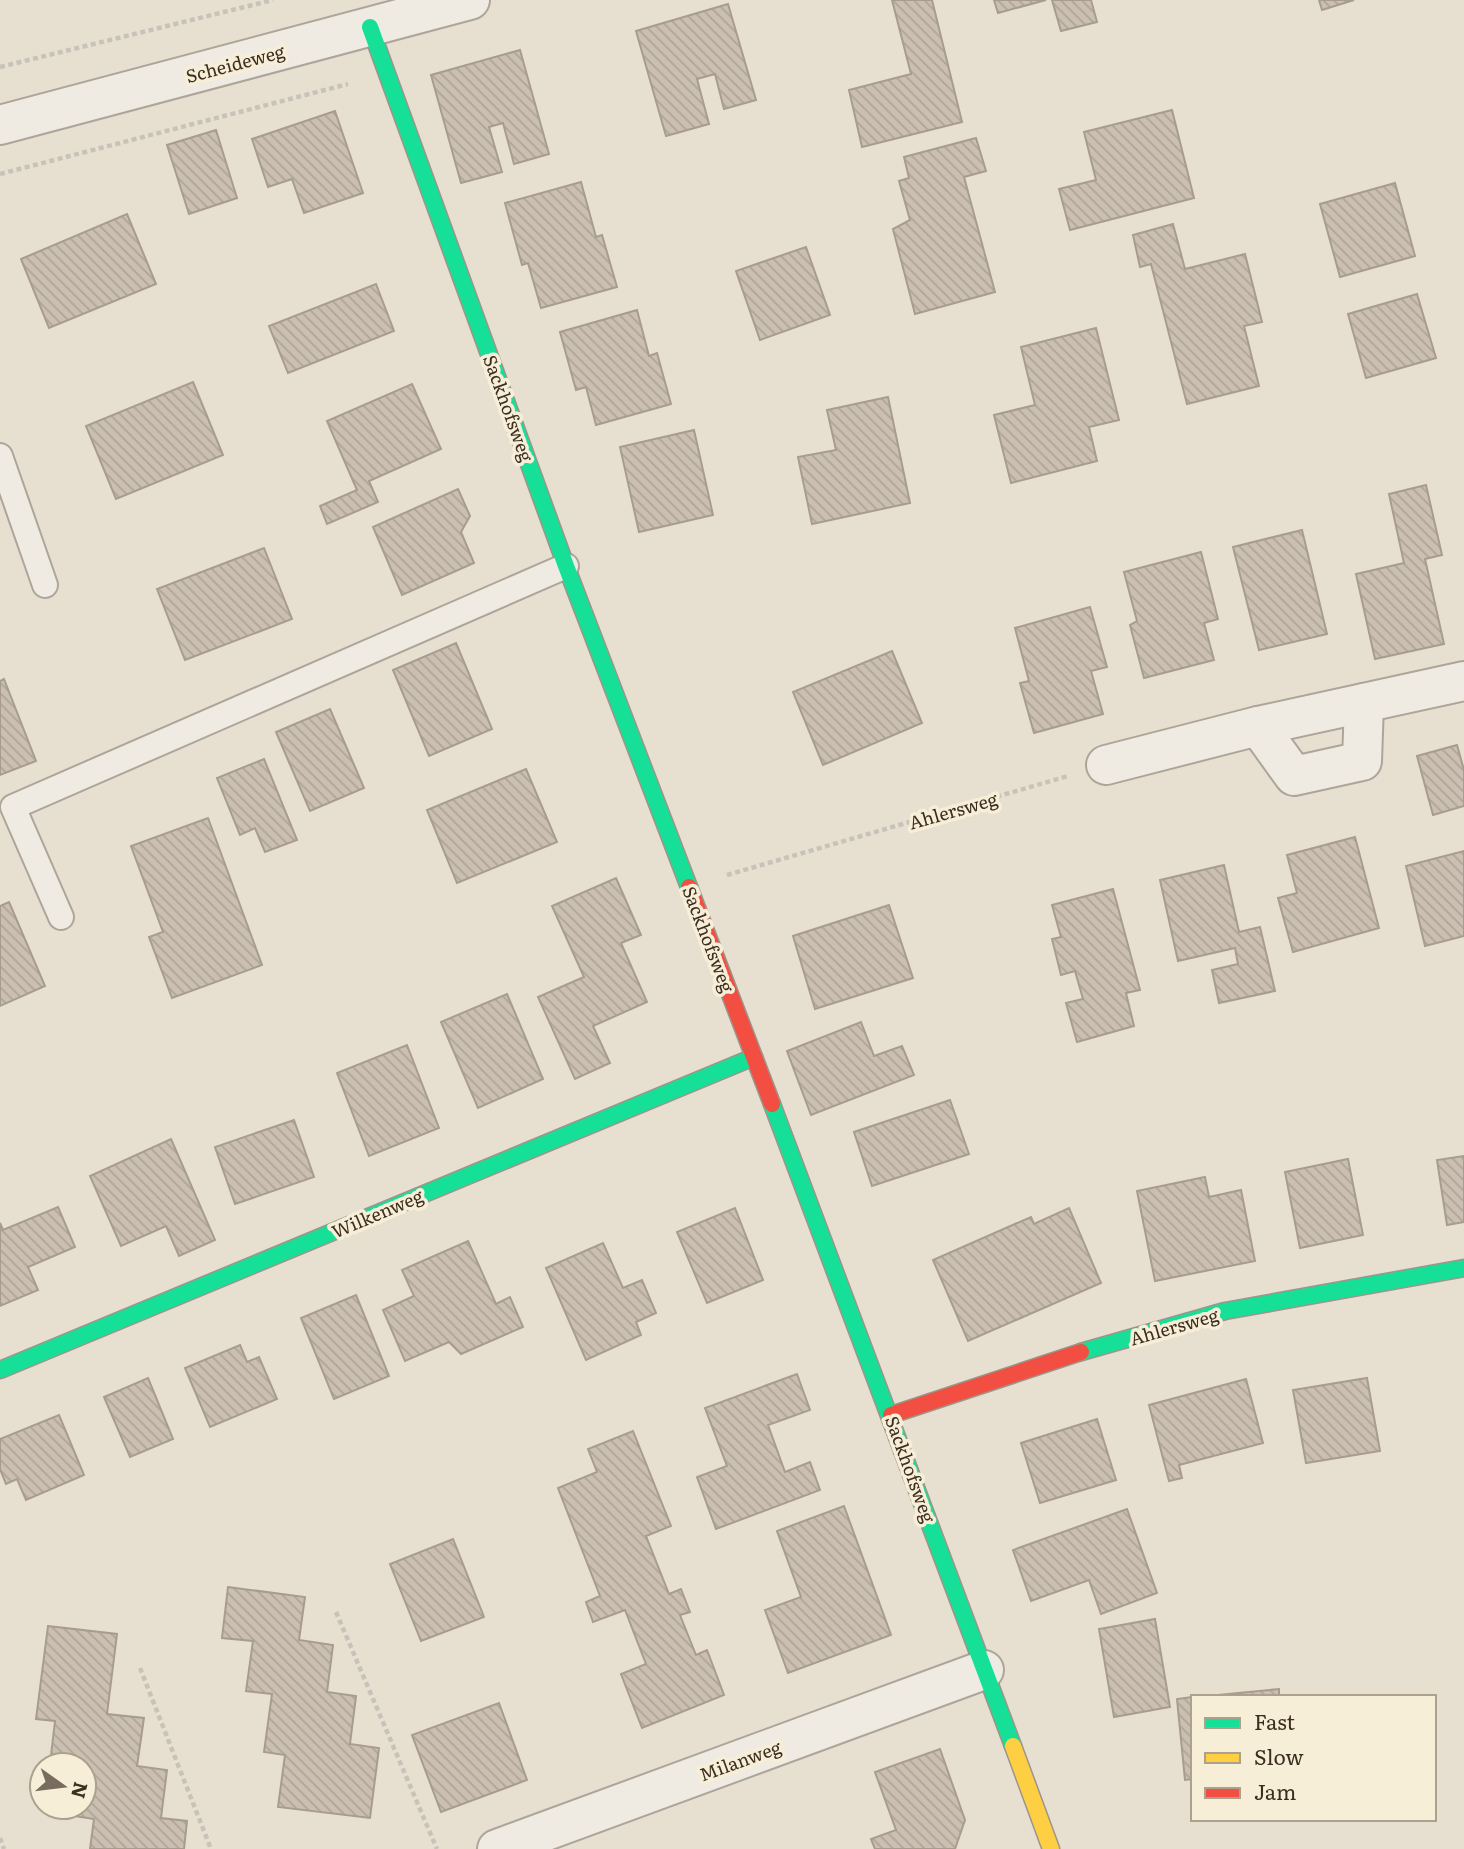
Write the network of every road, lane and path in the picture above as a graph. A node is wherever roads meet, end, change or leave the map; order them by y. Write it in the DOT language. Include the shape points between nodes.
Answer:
graph roads {
  1 [pos="273,0"];
  2 [pos="470,0"];
  3 [pos="370,27"];
  4 [pos="0,67"];
  5 [pos="387,74"];
  6 [pos="0,125"];
  7 [pos="0,174"];
  8 [pos="0,456"];
  9 [pos="566,566"];
  10 [pos="45,585"];
  11 [pos="1464,681"];
  12 [pos="1364,703"];
  13 [pos="1258,726"];
  14 [pos="1106,765"];
  15 [pos="689,886"];
  16 [pos="61,917"];
  17 [pos="754,1057"];
  18 [pos="1464,1268"];
  19 [pos="0,1370"];
  20 [pos="891,1415"];
  21 [pos="336,1612"];
  22 [pos="140,1668"];
  23 [pos="984,1670"];
  24 [pos="0,1838"];
  25 [pos="4,1849"];
  26 [pos="211,1849"];
  27 [pos="437,1849"];
  28 [pos="497,1849"];
  29 [pos="1051,1849"];
  1 -- 4 [label="path"];
  2 -- 3 [label="street, Scheideweg"];
  3 -- 5 [label="street, Sackhofsweg"];
  3 -- 6 [label="street, Scheideweg"];
  5 -- 7 [label="path"];
  5 -- 9 [label="street, Sackhofsweg"];
  8 -- 10 [label="lane"];
  9 -- 15 [label="street, Sackhofsweg"];
  9 -- 16 [label="lane" via="13,807"];
  11 -- 12 [label="street"];
  12 -- 13 [label="street"];
  12 -- 13 [label="street" via="1362,761 1294,776"];
  13 -- 14 [label="street"];
  14 -- 15 [label="path, Ahlersweg"];
  15 -- 17 [label="street, Sackhofsweg"];
  17 -- 19 [label="street, Wilkenweg"];
  17 -- 20 [label="street, Sackhofsweg"];
  18 -- 20 [label="street, Ahlersweg" via="1224,1311 1073,1354"];
  20 -- 23 [label="street, Sackhofsweg"];
  21 -- 27 [label="path"];
  22 -- 26 [label="path"];
  23 -- 28 [label="street, Milanweg"];
  23 -- 29 [label="street, Sackhofsweg"];
  24 -- 25 [label="path"];
}
